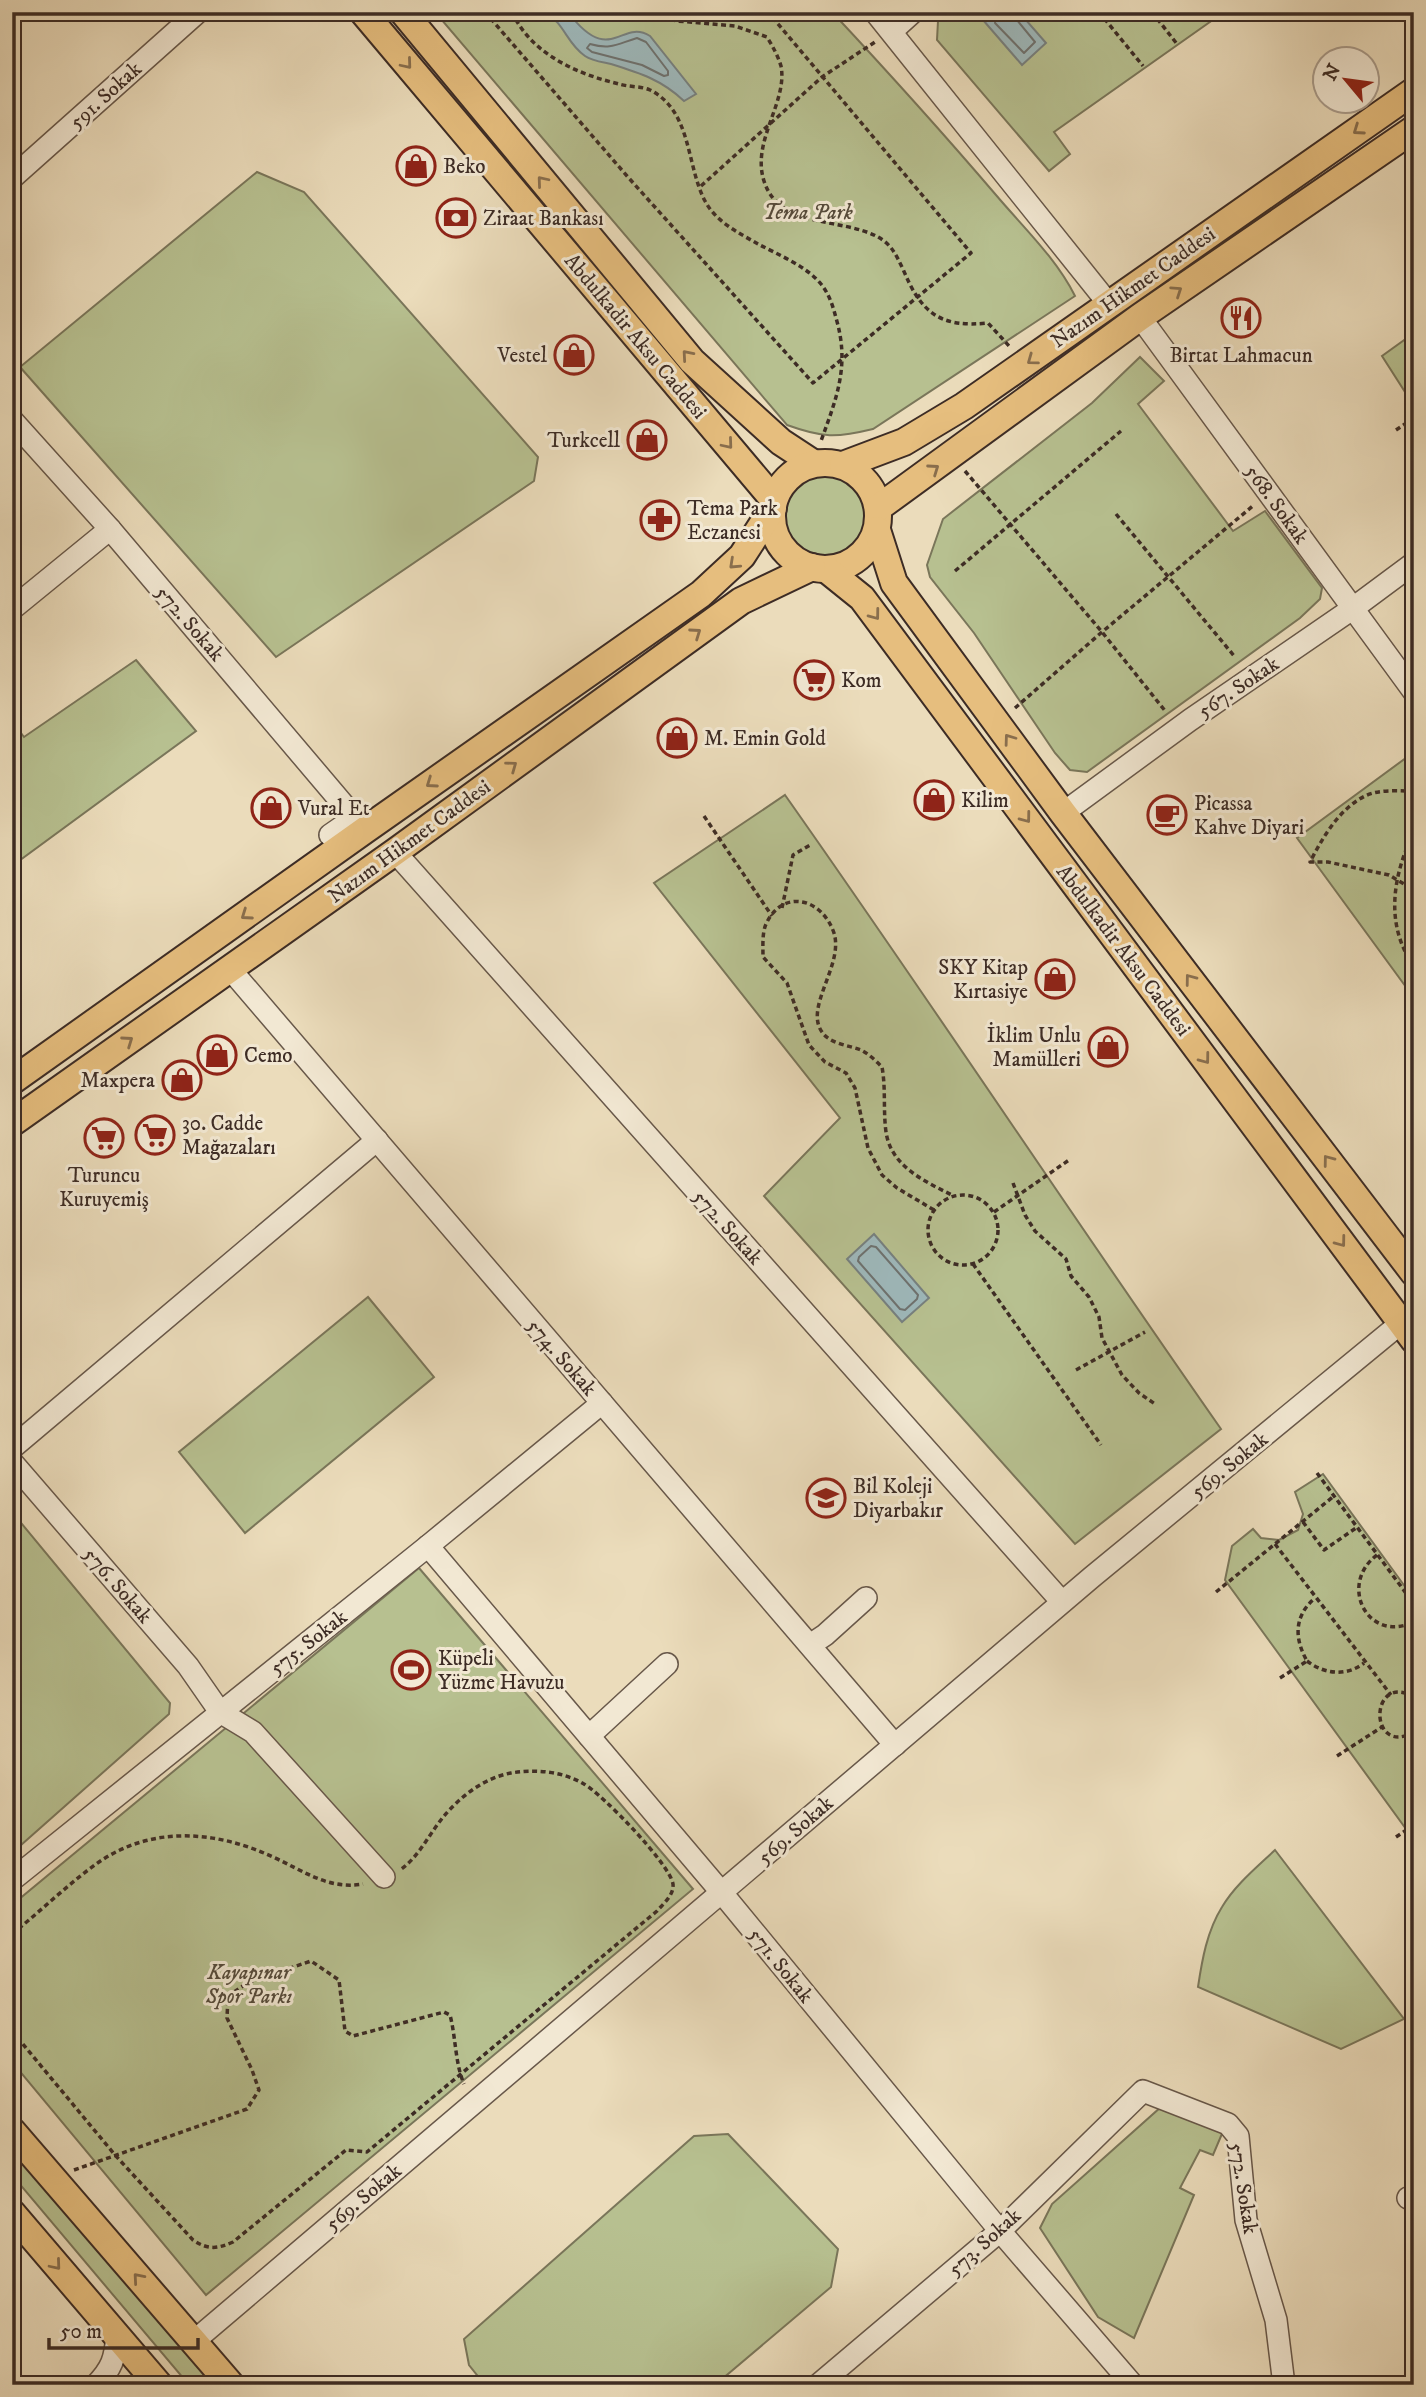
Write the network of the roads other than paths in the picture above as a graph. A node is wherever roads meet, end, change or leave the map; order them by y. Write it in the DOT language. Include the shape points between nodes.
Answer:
graph roads {
  1 [pos="198,12"];
  2 [pos="363,12"];
  3 [pos="403,12"];
  4 [pos="875,12"];
  5 [pos="913,12"];
  6 [pos="891,31"];
  7 [pos="1414,91"];
  8 [pos="1414,129"];
  9 [pos="12,178"];
  10 [pos="1108,303"];
  11 [pos="1140,317"];
  12 [pos="12,420"];
  13 [pos="813,463"];
  14 [pos="843,465"];
  15 [pos="774,504"];
  16 [pos="877,519"];
  17 [pos="110,529"];
  18 [pos="1414,563"];
  19 [pos="819,568"];
  20 [pos="12,609"];
  21 [pos="1352,609"];
  22 [pos="1414,692"];
  23 [pos="1063,813"];
  24 [pos="360,823"];
  25 [pos="330,835"];
  26 [pos="394,852"];
  27 [pos="230,969"];
  28 [pos="12,1081"];
  29 [pos="12,1123"];
  30 [pos="377,1140"];
  31 [pos="1414,1273"];
  32 [pos="1407,1331"];
  33 [pos="602,1403"];
  34 [pos="12,1448"];
  35 [pos="12,1462"];
  36 [pos="428,1546"];
  37 [pos="866,1598"];
  38 [pos="1062,1602"];
  39 [pos="810,1645"];
  40 [pos="667,1664"];
  41 [pos="220,1712"];
  42 [pos="589,1736"];
  43 [pos="895,1745"];
  44 [pos="384,1877"];
  45 [pos="12,1880"];
  46 [pos="722,1893"];
  47 [pos="1143,2091"];
  48 [pos="12,2132"];
  49 [pos="12,2213"];
  50 [pos="1000,2231"];
  51 [pos="117,2335"];
  52 [pos="193,2342"];
  53 [pos="96,2385"];
  54 [pos="159,2385"];
  55 [pos="231,2385"];
  56 [pos="817,2385"];
  57 [pos="1133,2385"];
  58 [pos="1284,2385"];
  1 -- 9 [label="street, 591. Sokak"];
  2 -- 15 [label="main road, Abdulkadir Aksu Caddesi, one-way"];
  13 -- 3 [label="main road, Abdulkadir Aksu Caddesi, one-way" via="781,442 692,361"];
  4 -- 6 [label="street"];
  5 -- 6 [label="street"];
  6 -- 10 [label="street"];
  7 -- 10 [label="main road, Nazım Hikmet Caddesi, one-way"];
  11 -- 8 [label="main road, Nazım Hikmet Caddesi, one-way"];
  10 -- 14 [label="main road, Nazım Hikmet Caddesi, one-way" via="964,406 904,442"];
  16 -- 11 [label="main road, Nazım Hikmet Caddesi, one-way" via="951,456"];
  11 -- 21 [label="street, 568. Sokak"];
  12 -- 17 [label="street, 572. Sokak"];
  13 -- 14 [label="main road"];
  13 -- 15 [label="main road" via="783,483"];
  14 -- 16 [label="main road" via="860,474 872,489"];
  15 -- 19 [label="main road" via="773,524 786,551"];
  15 -- 24 [label="main road, Nazım Hikmet Caddesi, one-way" via="743,556 701,594"];
  16 -- 19 [label="main road" via="869,546 858,558 842,566"];
  23 -- 16 [label="main road, Abdulkadir Aksu Caddesi, one-way" via="894,583"];
  17 -- 20 [label="street"];
  17 -- 24 [label="street, 572. Sokak"];
  18 -- 21 [label="street, 567. Sokak"];
  26 -- 19 [label="main road, Nazım Hikmet Caddesi, one-way" via="741,601"];
  19 -- 32 [label="main road, Abdulkadir Aksu Caddesi, one-way" via="862,598"];
  21 -- 22 [label="street, 568. Sokak"];
  21 -- 23 [label="street, 567. Sokak"];
  31 -- 23 [label="main road, Abdulkadir Aksu Caddesi, one-way"];
  24 -- 25 [label="street"];
  24 -- 28 [label="main road, Nazım Hikmet Caddesi, one-way"];
  26 -- 27 [label="main road, Nazım Hikmet Caddesi"];
  26 -- 38 [label="street, 572. Sokak"];
  29 -- 27 [label="main road, Nazım Hikmet Caddesi, one-way"];
  27 -- 30 [label="street, 574. Sokak"];
  30 -- 33 [label="street, 574. Sokak"];
  30 -- 34 [label="street"];
  32 -- 38 [label="street, 569. Sokak"];
  33 -- 36 [label="street, 575. Sokak"];
  33 -- 39 [label="street, 574. Sokak"];
  35 -- 41 [label="street, 576. Sokak" via="188,1666"];
  36 -- 41 [label="street, 575. Sokak"];
  36 -- 42 [label="street, 571. Sokak"];
  37 -- 39 [label="street"];
  38 -- 43 [label="street, 569. Sokak"];
  39 -- 43 [label="street, 574. Sokak"];
  40 -- 42 [label="street"];
  41 -- 44 [label="street" via="253,1732"];
  41 -- 45 [label="street, 575. Sokak"];
  42 -- 46 [label="street, 571. Sokak"];
  43 -- 46 [label="street, 569. Sokak"];
  46 -- 50 [label="street, 571. Sokak"];
  46 -- 52 [label="street, 569. Sokak"];
  47 -- 50 [label="street, 573. Sokak"];
  47 -- 58 [label="street, 572. Sokak" via="1228,2124 1238,2136 1247,2220 1276,2320"];
  52 -- 48 [label="main road, one-way"];
  49 -- 51 [label="main road, one-way"];
  50 -- 56 [label="street, 573. Sokak"];
  50 -- 57 [label="street, 571. Sokak"];
  51 -- 53 [label="street" via="109,2371"];
  51 -- 54 [label="main road"];
  52 -- 55 [label="main road"];
}
